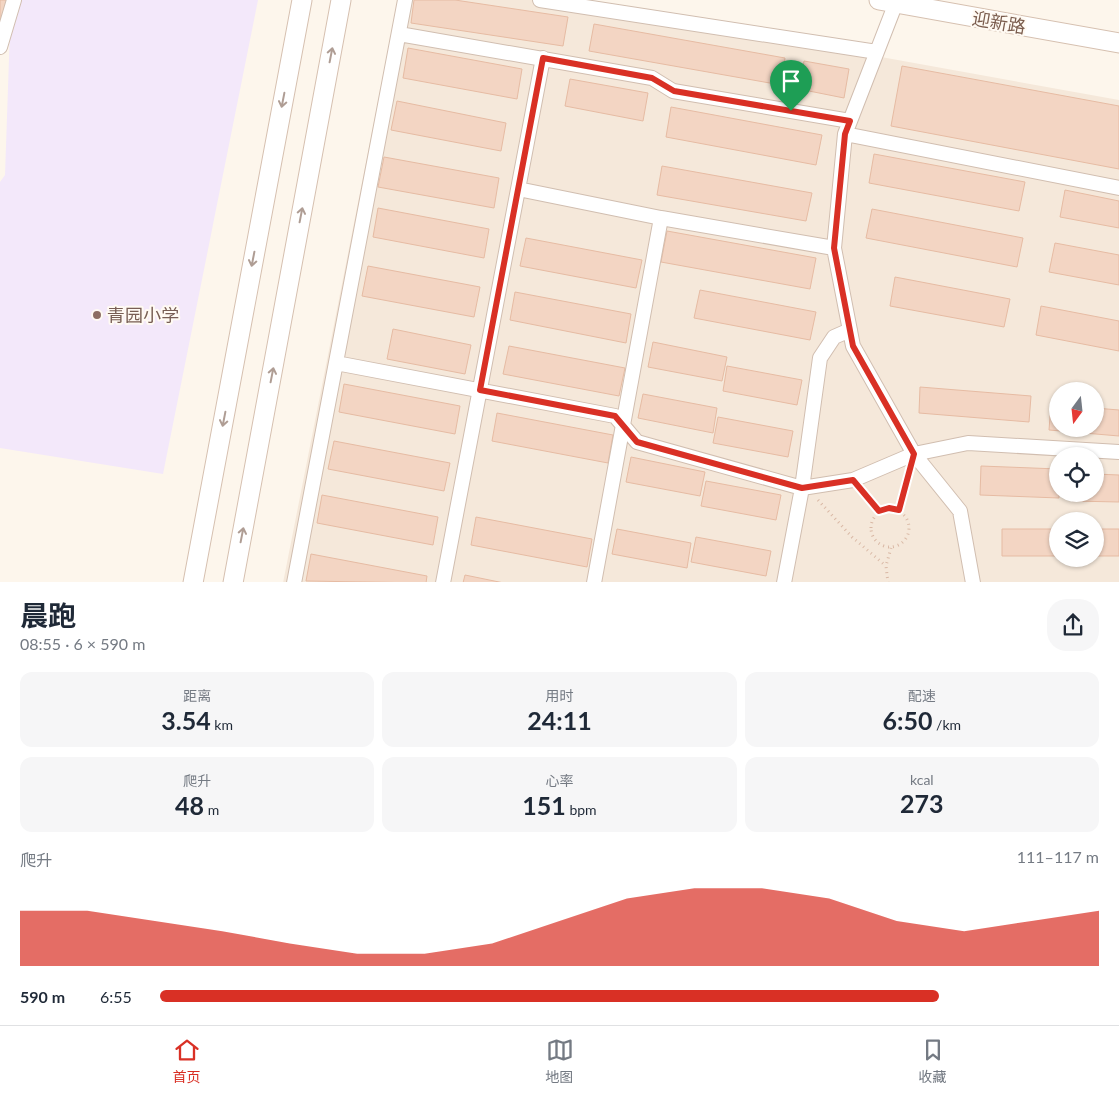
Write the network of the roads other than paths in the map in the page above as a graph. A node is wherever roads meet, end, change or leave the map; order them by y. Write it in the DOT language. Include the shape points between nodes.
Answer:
graph roads {
  1 [pos="14,0"];
  2 [pos="302,0"];
  3 [pos="342,0"];
  4 [pos="405,0"];
  5 [pos="540,0"];
  6 [pos="891,1"];
  7 [pos="399,34"];
  8 [pos="1119,43"];
  9 [pos="0,47"];
  10 [pos="877,52"];
  11 [pos="543,58"];
  12 [pos="848,128"];
  13 [pos="1119,188"];
  14 [pos="518,189"];
  15 [pos="661,218"];
  16 [pos="834,248"];
  17 [pos="850,330"];
  18 [pos="336,364"];
  19 [pos="480,390"];
  20 [pos="624,426"];
  21 [pos="1119,452"];
  22 [pos="914,454"];
  23 [pos="805,487"];
  24 [pos="193,582"];
  25 [pos="233,582"];
  26 [pos="294,582"];
  27 [pos="443,582"];
  28 [pos="594,582"];
  29 [pos="784,582"];
  30 [pos="973,582"];
  1 -- 9 [label="street"];
  2 -- 24 [label="main road, one-way"];
  25 -- 3 [label="main road, one-way"];
  4 -- 7 [label="street"];
  5 -- 10 [label="street"];
  6 -- 8 [label="main road, 迎新路"];
  6 -- 10 [label="street"];
  7 -- 11 [label="street"];
  7 -- 18 [label="street"];
  10 -- 12 [label="street"];
  11 -- 12 [label="street" via="652,78 674,91"];
  11 -- 14 [label="street"];
  12 -- 13 [label="street"];
  12 -- 16 [label="street"];
  14 -- 15 [label="street"];
  14 -- 19 [label="street"];
  15 -- 16 [label="street"];
  15 -- 20 [label="street"];
  16 -- 17 [label="street"];
  17 -- 22 [label="street" via="853,346"];
  17 -- 23 [label="street" via="834,337 820,358"];
  18 -- 19 [label="street"];
  18 -- 26 [label="street"];
  19 -- 20 [label="street" via="615,416"];
  19 -- 27 [label="street"];
  20 -- 23 [label="street" via="637,442"];
  20 -- 28 [label="street"];
  21 -- 22 [label="street" via="968,443"];
  22 -- 23 [label="street" via="853,480"];
  22 -- 30 [label="street" via="960,511"];
  23 -- 29 [label="street"];
}
